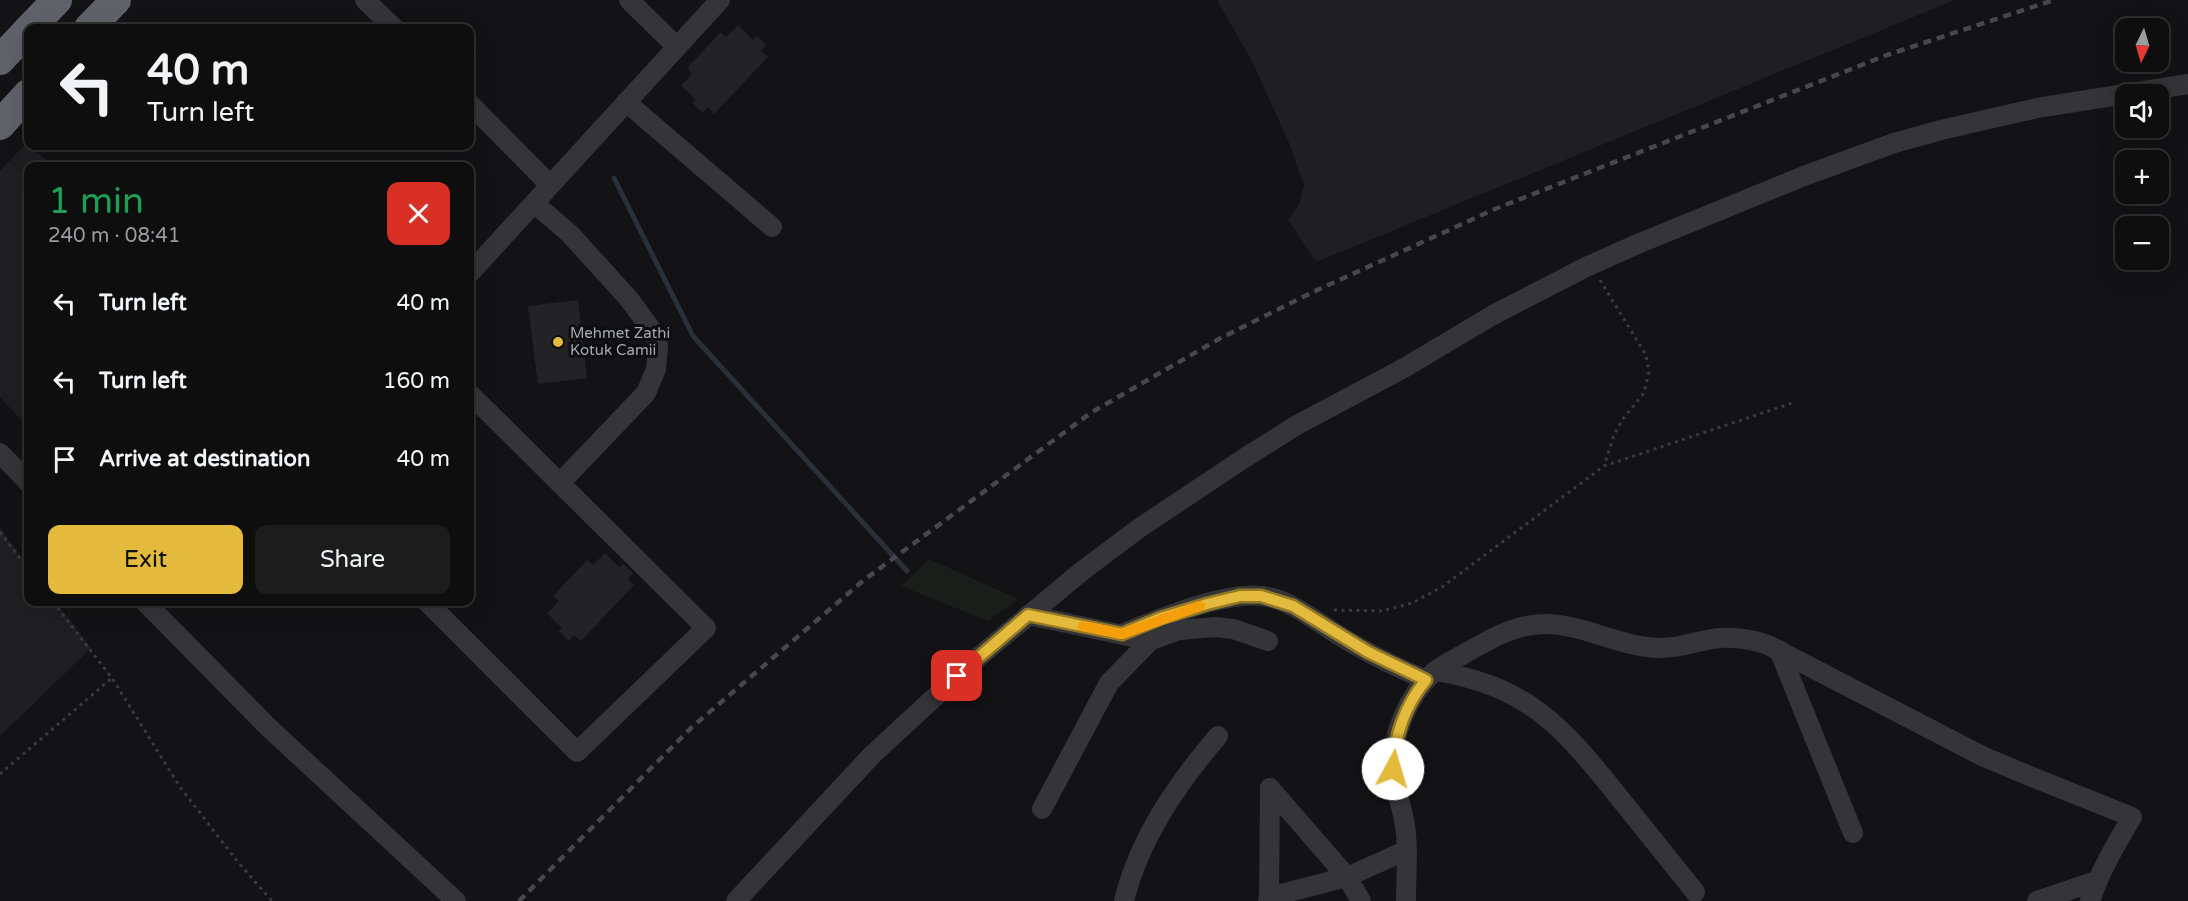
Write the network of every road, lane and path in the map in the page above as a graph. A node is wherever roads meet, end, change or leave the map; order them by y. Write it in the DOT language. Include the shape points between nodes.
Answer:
graph roads {
  1 [pos="57,0"];
  2 [pos="116,0"];
  3 [pos="365,0"];
  4 [pos="629,0"];
  5 [pos="720,0"];
  6 [pos="34,24"];
  7 [pos="93,24"];
  8 [pos="390,24"];
  9 [pos="24,34"];
  10 [pos="677,47"];
  11 [pos="0,60"];
  12 [pos="2188,84"];
  13 [pos="24,98"];
  14 [pos="626,102"];
  15 [pos="474,108"];
  16 [pos="0,125"];
  17 [pos="550,185"];
  18 [pos="534,202"];
  19 [pos="772,228"];
  20 [pos="474,269"];
  21 [pos="1600,280"];
  22 [pos="474,398"];
  23 [pos="1795,402"];
  24 [pos="0,453"];
  25 [pos="1604,466"];
  26 [pos="24,478"];
  27 [pos="560,483"];
  28 [pos="0,532"];
  29 [pos="24,564"];
  30 [pos="56,606"];
  31 [pos="158,606"];
  32 [pos="431,606"];
  33 [pos="1333,610"];
  34 [pos="1028,615"];
  35 [pos="1122,634"];
  36 [pos="1151,640"];
  37 [pos="1268,641"];
  38 [pos="1779,650"];
  39 [pos="1430,676"];
  40 [pos="112,678"];
  41 [pos="1218,736"];
  42 [pos="0,774"];
  43 [pos="1042,808"];
  44 [pos="1853,833"];
  45 [pos="1407,850"];
  46 [pos="1347,877"];
  47 [pos="2096,881"];
  48 [pos="1695,892"];
  49 [pos="1268,899"];
  50 [pos="272,901"];
  51 [pos="456,901"];
  52 [pos="736,901"];
  53 [pos="1124,901"];
  54 [pos="1361,901"];
  55 [pos="1406,901"];
  56 [pos="2037,901"];
  57 [pos="2090,901"];
  1 -- 6 [label="highway"];
  2 -- 7 [label="highway"];
  3 -- 8 [label="street"];
  4 -- 10 [label="street"];
  5 -- 10 [label="street"];
  9 -- 11 [label="highway"];
  10 -- 14 [label="street"];
  12 -- 34 [label="street" via="2037,108 1894,143 1586,267 1493,315 1246,457 1138,529"];
  13 -- 16 [label="highway"];
  14 -- 17 [label="street"];
  14 -- 19 [label="street"];
  15 -- 17 [label="street"];
  17 -- 18 [label="street"];
  18 -- 20 [label="street"];
  18 -- 27 [label="street" via="570,234 629,300 656,336 658,347 656,369 646,393"];
  21 -- 25 [label="path" via="1646,355 1649,372 1644,393 1614,435"];
  22 -- 27 [label="street"];
  23 -- 25 [label="path"];
  24 -- 26 [label="street"];
  25 -- 33 [label="path" via="1427,596 1382,611"];
  27 -- 32 [label="street" via="706,628 577,752"];
  28 -- 29 [label="path"];
  30 -- 40 [label="path"];
  31 -- 51 [label="street" via="266,725"];
  34 -- 35 [label="street"];
  34 -- 52 [label="street" via="872,755"];
  35 -- 36 [label="street"];
  35 -- 39 [label="street" via="1207,604 1240,596 1261,596 1293,606 1368,652"];
  36 -- 37 [label="street" via="1179,630 1215,627"];
  36 -- 43 [label="street" via="1109,683"];
  38 -- 39 [label="street" via="1757,641 1732,638 1648,648 1558,624 1534,624 1495,636"];
  38 -- 44 [label="street"];
  38 -- 47 [label="street" via="1982,756 2132,816"];
  39 -- 45 [label="street" via="1409,704 1395,746 1395,781"];
  39 -- 48 [label="street" via="1456,675 1497,687 1553,722 1587,757"];
  40 -- 42 [label="path"];
  40 -- 50 [label="path" via="180,787"];
  41 -- 53 [label="street" via="1185,777 1157,822"];
  45 -- 46 [label="street"];
  45 -- 55 [label="street"];
  46 -- 49 [label="street"];
  46 -- 49 [label="street" via="1270,788"];
  46 -- 54 [label="street"];
  47 -- 56 [label="street"];
  47 -- 57 [label="street"];
}
